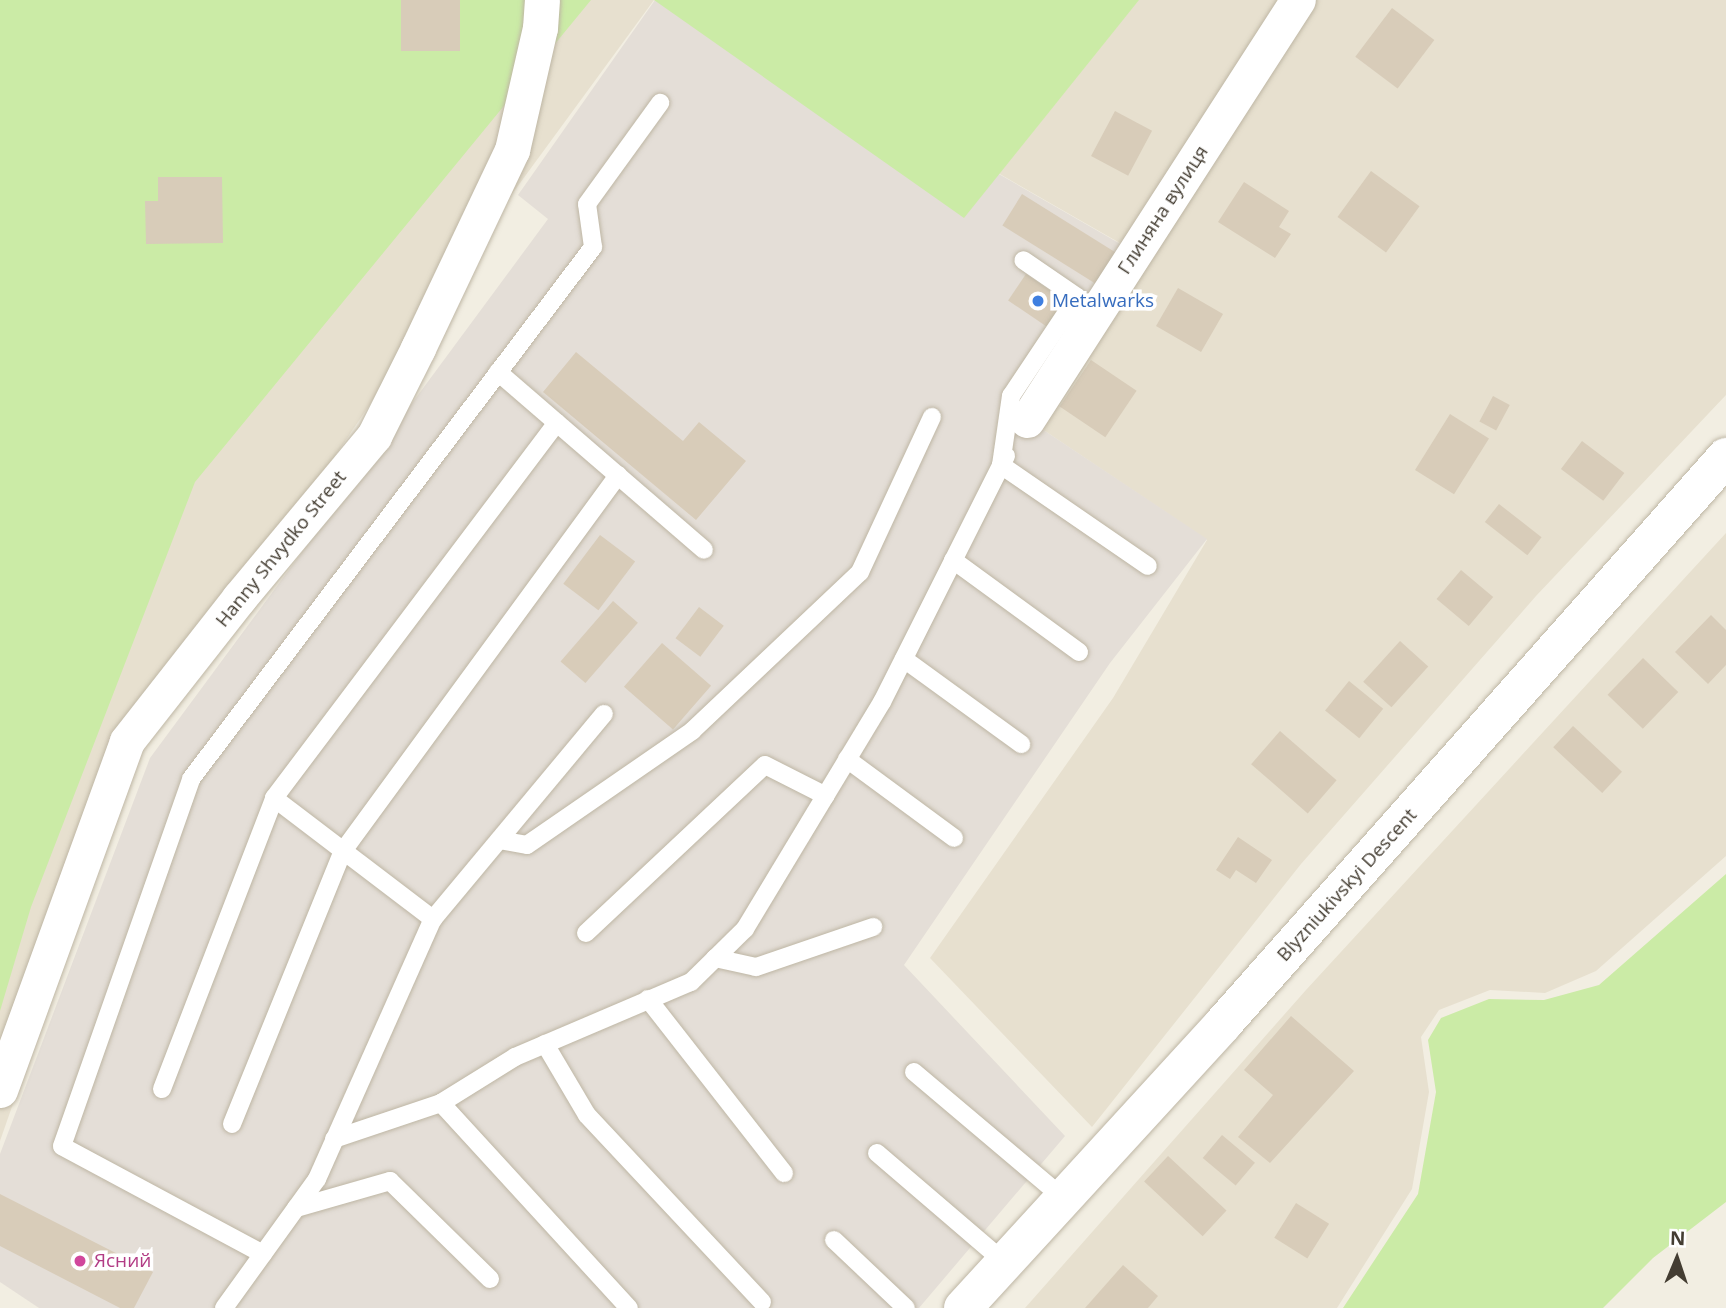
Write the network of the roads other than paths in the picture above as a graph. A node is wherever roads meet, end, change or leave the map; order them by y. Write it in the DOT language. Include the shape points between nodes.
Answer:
graph roads {
  1 [pos="542,0"];
  2 [pos="1298,0"];
  3 [pos="660,103"];
  4 [pos="1023,260"];
  5 [pos="498,372"];
  6 [pos="932,417"];
  7 [pos="1027,420"];
  8 [pos="557,423"];
  9 [pos="1726,457"];
  10 [pos="1001,465"];
  11 [pos="618,475"];
  12 [pos="704,550"];
  13 [pos="953,560"];
  14 [pos="1148,566"];
  15 [pos="1079,652"];
  16 [pos="904,659"];
  17 [pos="604,714"];
  18 [pos="1021,744"];
  19 [pos="847,759"];
  20 [pos="826,796"];
  21 [pos="274,798"];
  22 [pos="954,838"];
  23 [pos="499,839"];
  24 [pos="343,851"];
  25 [pos="433,919"];
  26 [pos="873,927"];
  27 [pos="586,933"];
  28 [pos="715,958"];
  29 [pos="649,999"];
  30 [pos="545,1044"];
  31 [pos="914,1072"];
  32 [pos="162,1089"];
  33 [pos="0,1090"];
  34 [pos="441,1103"];
  35 [pos="232,1124"];
  36 [pos="334,1139"];
  37 [pos="877,1153"];
  38 [pos="783,1173"];
  39 [pos="1062,1197"];
  40 [pos="296,1208"];
  41 [pos="834,1240"];
  42 [pos="263,1254"];
  43 [pos="1004,1262"];
  44 [pos="490,1279"];
  45 [pos="761,1302"];
  46 [pos="224,1308"];
  47 [pos="629,1308"];
  48 [pos="906,1308"];
  49 [pos="963,1308"];
  1 -- 33 [label="street, Hanny Shvydko Street" via="540,28 512,150 418,348 374,436 127,741"];
  2 -- 7 [label="street, Глиняна вулиця"];
  3 -- 5 [label="lane" via="587,204 593,247"];
  4 -- 10 [label="lane" via="1076,297 1011,396"];
  5 -- 8 [label="lane"];
  5 -- 42 [label="lane" via="191,779 62,1146"];
  6 -- 23 [label="lane" via="860,572 692,731 527,845"];
  7 -- 10 [label="lane"];
  8 -- 11 [label="lane"];
  8 -- 21 [label="lane"];
  9 -- 39 [label="street, Blyzniukivskyi Descent" via="1223,1024"];
  10 -- 13 [label="lane"];
  10 -- 14 [label="lane"];
  11 -- 12 [label="lane"];
  11 -- 24 [label="lane"];
  13 -- 15 [label="lane"];
  13 -- 16 [label="lane"];
  16 -- 18 [label="lane"];
  16 -- 19 [label="lane"];
  17 -- 23 [label="lane"];
  19 -- 20 [label="lane"];
  19 -- 22 [label="lane"];
  20 -- 27 [label="lane" via="765,765"];
  20 -- 28 [label="lane" via="744,929"];
  21 -- 24 [label="lane"];
  21 -- 32 [label="lane"];
  23 -- 25 [label="lane"];
  24 -- 25 [label="lane"];
  24 -- 35 [label="lane"];
  25 -- 36 [label="lane"];
  26 -- 28 [label="lane" via="757,967"];
  28 -- 29 [label="lane" via="691,982"];
  29 -- 30 [label="lane"];
  29 -- 38 [label="lane"];
  30 -- 34 [label="lane"];
  30 -- 45 [label="lane" via="587,1115"];
  31 -- 39 [label="lane"];
  34 -- 36 [label="lane"];
  34 -- 47 [label="lane"];
  36 -- 40 [label="lane" via="317,1179"];
  37 -- 43 [label="lane"];
  39 -- 43 [label="street, Blyzniukivskyi Descent"];
  40 -- 42 [label="lane"];
  40 -- 44 [label="lane" via="390,1181"];
  41 -- 48 [label="lane"];
  42 -- 46 [label="lane"];
  43 -- 49 [label="street, Blyzniukivskyi Descent"];
}
